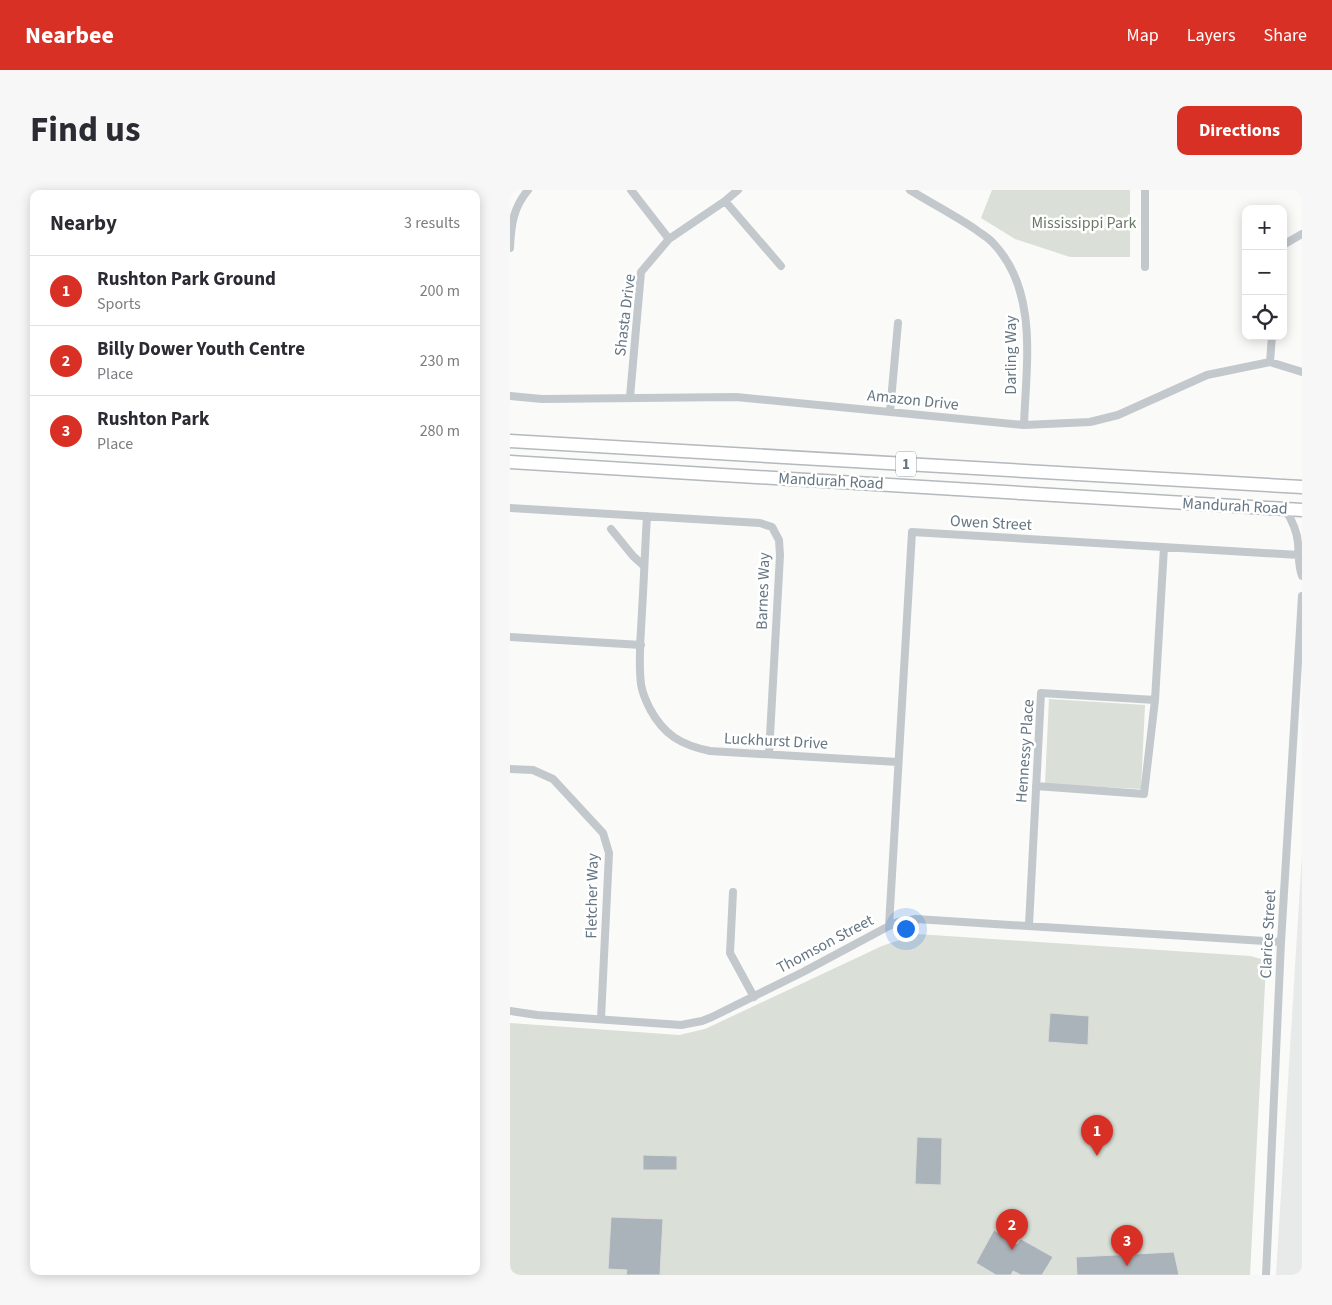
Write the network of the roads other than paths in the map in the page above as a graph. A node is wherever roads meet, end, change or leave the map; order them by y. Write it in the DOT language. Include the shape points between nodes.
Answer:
graph roads {
  1 [pos="528,190"];
  2 [pos="632,190"];
  3 [pos="738,190"];
  4 [pos="910,190"];
  5 [pos="1144,190"];
  6 [pos="725,201"];
  7 [pos="1302,234"];
  8 [pos="669,239"];
  9 [pos="1287,243"];
  10 [pos="510,248"];
  11 [pos="781,266"];
  12 [pos="1146,267"];
  13 [pos="898,324"];
  14 [pos="1272,340"];
  15 [pos="1270,362"];
  16 [pos="1302,372"];
  17 [pos="510,396"];
  18 [pos="630,397"];
  19 [pos="890,412"];
  20 [pos="1024,425"];
  21 [pos="510,442"];
  22 [pos="510,462"];
  23 [pos="1302,487"];
  24 [pos="510,508"];
  25 [pos="1285,509"];
  26 [pos="1302,510"];
  27 [pos="647,516"];
  28 [pos="611,529"];
  29 [pos="1164,547"];
  30 [pos="1299,556"];
  31 [pos="644,566"];
  32 [pos="1302,576"];
  33 [pos="1302,596"];
  34 [pos="510,637"];
  35 [pos="641,645"];
  36 [pos="1155,700"];
  37 [pos="769,754"];
  38 [pos="898,762"];
  39 [pos="510,769"];
  40 [pos="1036,786"];
  41 [pos="733,892"];
  42 [pos="1029,925"];
  43 [pos="888,926"];
  44 [pos="1281,942"];
  45 [pos="754,996"];
  46 [pos="510,1011"];
  47 [pos="601,1019"];
  48 [pos="1266,1275"];
  1 -- 10 [label="street" via="520,200 511,223"];
  2 -- 8 [label="street"];
  3 -- 6 [label="street, Shasta Drive"];
  4 -- 20 [label="street, Darling Way" via="966,223 992,242 1008,261 1022,292 1027,328"];
  5 -- 12 [label="street"];
  6 -- 8 [label="street, Shasta Drive"];
  6 -- 11 [label="street"];
  7 -- 9 [label="street"];
  8 -- 18 [label="street, Shasta Drive" via="641,272"];
  13 -- 19 [label="street"];
  14 -- 15 [label="street"];
  15 -- 16 [label="street, Amazon Drive"];
  15 -- 20 [label="street, Amazon Drive" via="1207,375 1118,415 1090,422"];
  17 -- 18 [label="street, Amazon Drive" via="542,399"];
  18 -- 19 [label="street, Amazon Drive" via="736,397"];
  19 -- 20 [label="street, Amazon Drive"];
  21 -- 23 [label="highway, Mandurah Road / 1"];
  22 -- 25 [label="highway, Mandurah Road / 1"];
  24 -- 27 [label="street"];
  25 -- 26 [label="highway, Mandurah Road / 1"];
  25 -- 30 [label="street" via="1294,524"];
  27 -- 31 [label="street, Luckhurst Drive"];
  27 -- 37 [label="street, Barnes Way" via="760,523 772,527 779,540"];
  28 -- 31 [label="street"];
  29 -- 30 [label="street, Owen Street"];
  29 -- 36 [label="street"];
  29 -- 38 [label="street, Owen Street" via="912,532"];
  30 -- 32 [label="street"];
  31 -- 35 [label="street, Luckhurst Drive"];
  33 -- 44 [label="street, Clarice Street"];
  34 -- 35 [label="street"];
  35 -- 37 [label="street, Luckhurst Drive" via="640,679 644,698 665,730 694,748"];
  36 -- 40 [label="street" via="1144,794"];
  36 -- 40 [label="street, Hennessy Place" via="1041,693"];
  37 -- 38 [label="street, Luckhurst Drive"];
  38 -- 43 [label="street"];
  39 -- 47 [label="street, Fletcher Way" via="533,770 553,779 604,833 609,853"];
  40 -- 42 [label="street, Hennessy Place"];
  41 -- 45 [label="street" via="730,953"];
  42 -- 43 [label="street, Thomson Street" via="916,919"];
  42 -- 44 [label="street, Thomson Street"];
  43 -- 45 [label="street, Thomson Street"];
  44 -- 48 [label="street, Clarice Street"];
  45 -- 47 [label="street, Thomson Street" via="707,1019 682,1025"];
  46 -- 47 [label="street, Thomson Street" via="537,1016"];
}
